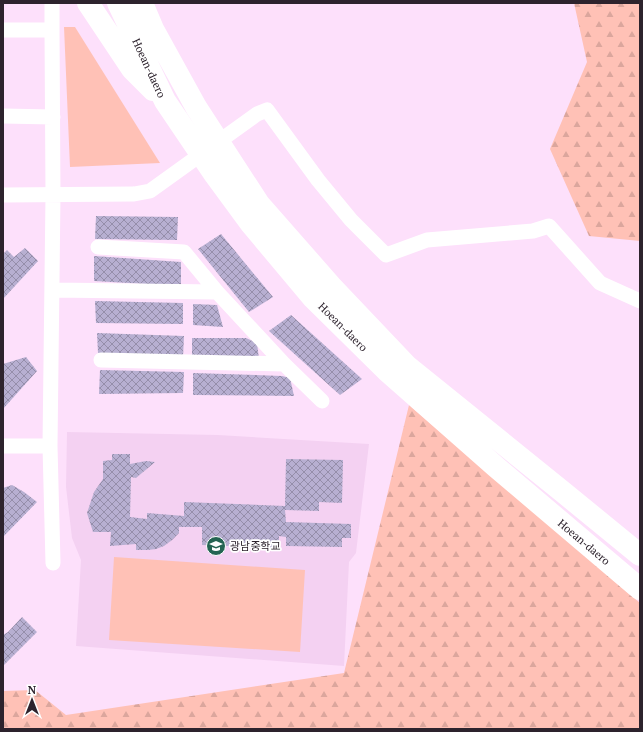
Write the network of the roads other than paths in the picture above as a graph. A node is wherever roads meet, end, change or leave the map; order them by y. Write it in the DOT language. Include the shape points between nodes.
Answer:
graph roads {
  1 [pos="52,3"];
  2 [pos="88,3"];
  3 [pos="118,3"];
  4 [pos="142,3"];
  5 [pos="157,3"];
  6 [pos="3,30"];
  7 [pos="52,30"];
  8 [pos="165,101"];
  9 [pos="196,107"];
  10 [pos="3,116"];
  11 [pos="53,116"];
  12 [pos="3,195"];
  13 [pos="53,195"];
  14 [pos="98,247"];
  15 [pos="52,290"];
  16 [pos="217,292"];
  17 [pos="640,301"];
  18 [pos="101,360"];
  19 [pos="284,364"];
  20 [pos="322,401"];
  21 [pos="3,446"];
  22 [pos="50,446"];
  23 [pos="640,555"];
  24 [pos="53,563"];
  25 [pos="640,589"];
  1 -- 7 [label="street"];
  2 -- 8 [label="highway" via="132,69"];
  3 -- 8 [label="highway, Hoean-daero"];
  4 -- 9 [label="highway, Hoean-daero"];
  5 -- 9 [label="highway"];
  6 -- 7 [label="street"];
  7 -- 11 [label="street"];
  8 -- 25 [label="highway, Hoean-daero" via="251,224 314,298 393,376"];
  9 -- 23 [label="highway, Hoean-daero" via="259,204 331,286 407,366"];
  10 -- 11 [label="street"];
  11 -- 13 [label="street"];
  12 -- 13 [label="street"];
  13 -- 15 [label="street"];
  13 -- 17 [label="street" via="134,194 150,191 257,114 267,110 318,180 351,220 386,255 428,240 532,231 549,226 600,283"];
  14 -- 16 [label="street" via="184,252"];
  15 -- 16 [label="street"];
  15 -- 22 [label="street"];
  16 -- 19 [label="street"];
  18 -- 19 [label="street"];
  19 -- 20 [label="street"];
  21 -- 22 [label="street"];
  22 -- 24 [label="street"];
}
